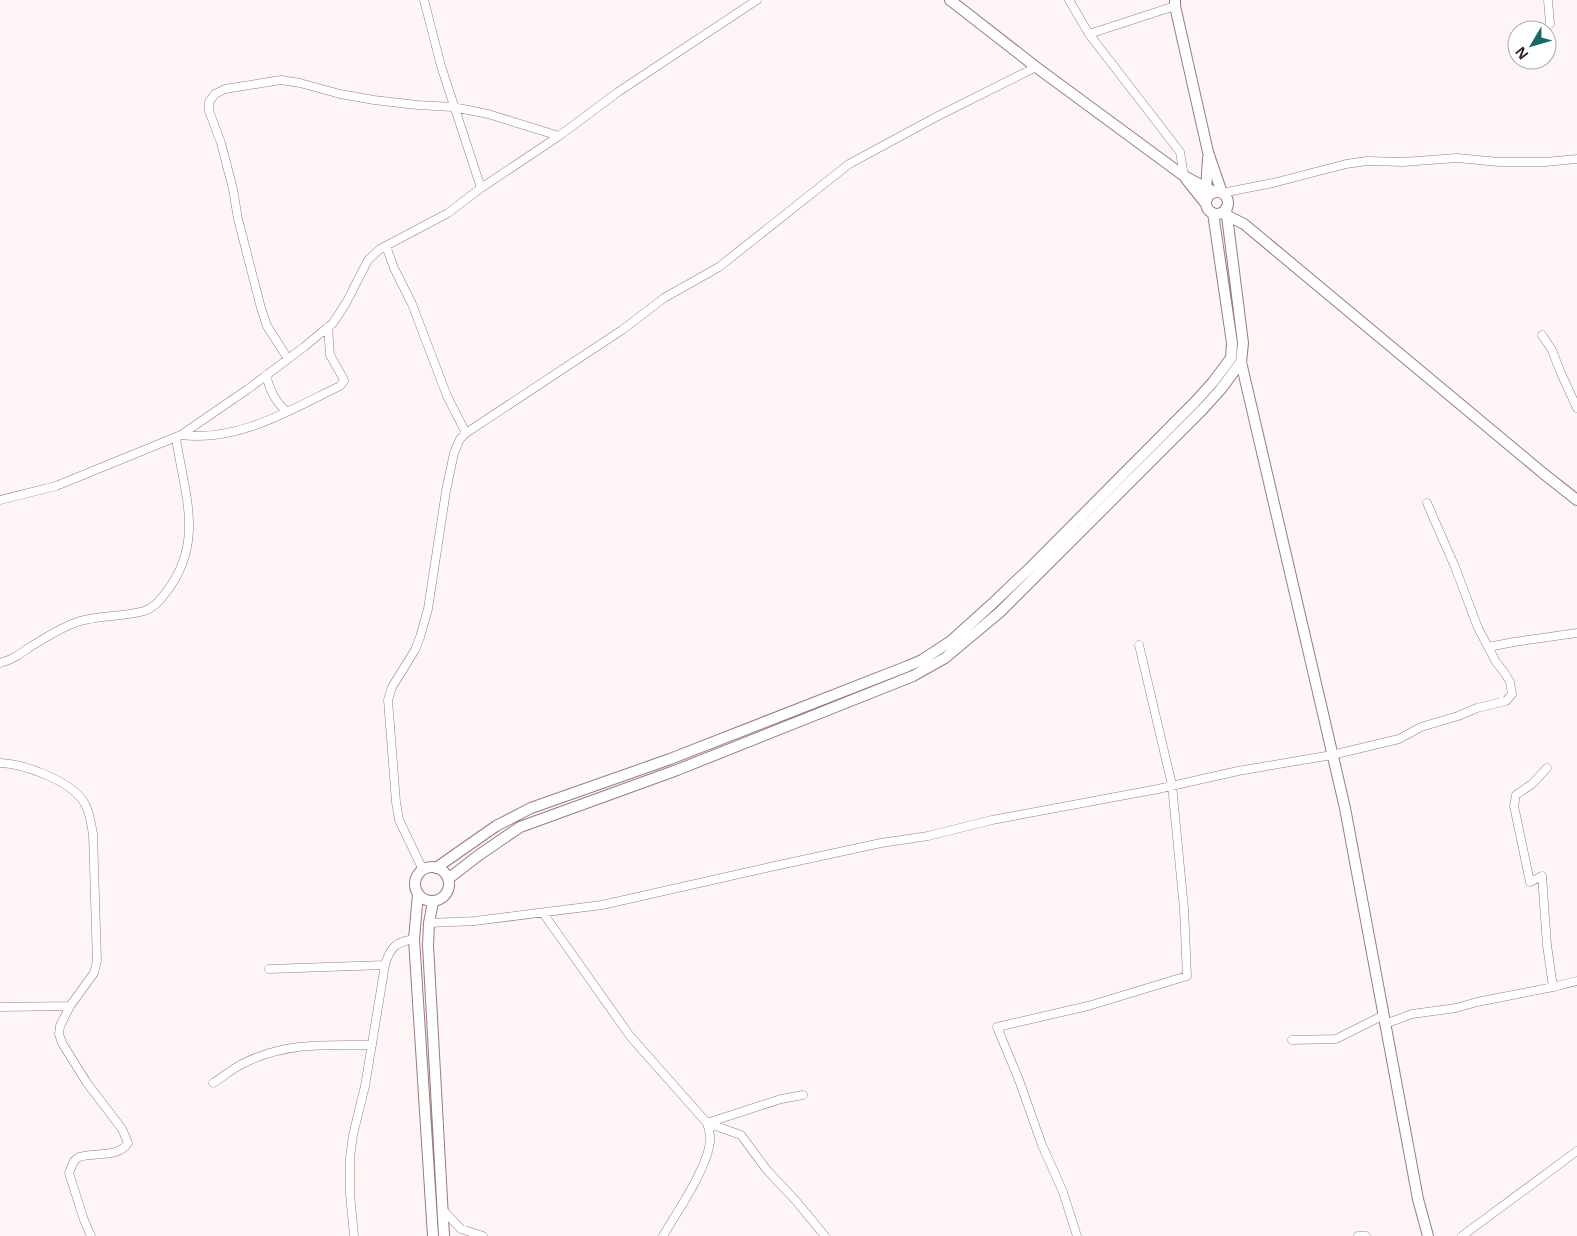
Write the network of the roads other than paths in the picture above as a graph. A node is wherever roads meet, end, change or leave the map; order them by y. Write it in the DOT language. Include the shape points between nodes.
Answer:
graph roads {
  1 [pos="424,0"];
  2 [pos="757,0"];
  3 [pos="950,0"];
  4 [pos="1069,0"];
  5 [pos="1548,0"];
  6 [pos="1175,3"];
  7 [pos="1550,20"];
  8 [pos="1089,34"];
  9 [pos="1036,67"];
  10 [pos="454,107"];
  11 [pos="559,136"];
  12 [pos="1208,152"];
  13 [pos="1577,159"];
  14 [pos="1184,176"];
  15 [pos="481,188"];
  16 [pos="1217,202"];
  17 [pos="386,246"];
  18 [pos="328,327"];
  19 [pos="1542,335"];
  20 [pos="288,359"];
  21 [pos="1242,362"];
  22 [pos="266,375"];
  23 [pos="1577,408"];
  24 [pos="287,412"];
  25 [pos="466,433"];
  26 [pos="178,436"];
  27 [pos="0,500"];
  28 [pos="1577,500"];
  29 [pos="1427,503"];
  30 [pos="1577,633"];
  31 [pos="1139,645"];
  32 [pos="1488,647"];
  33 [pos="0,663"];
  34 [pos="1332,755"];
  35 [pos="0,762"];
  36 [pos="1547,768"];
  37 [pos="1172,785"];
  38 [pos="436,868"];
  39 [pos="422,870"];
  40 [pos="448,879"];
  41 [pos="418,894"];
  42 [pos="433,902"];
  43 [pos="543,913"];
  44 [pos="429,923"];
  45 [pos="414,939"];
  46 [pos="385,964"];
  47 [pos="269,969"];
  48 [pos="1577,981"];
  49 [pos="1553,987"];
  50 [pos="70,1006"];
  51 [pos="0,1007"];
  52 [pos="1384,1020"];
  53 [pos="1292,1040"];
  54 [pos="372,1045"];
  55 [pos="213,1083"];
  56 [pos="803,1095"];
  57 [pos="707,1124"];
  58 [pos="1577,1151"];
  59 [pos="442,1209"];
  60 [pos="91,1236"];
  61 [pos="354,1236"];
  62 [pos="433,1236"];
  63 [pos="444,1236"];
  64 [pos="484,1236"];
  65 [pos="663,1236"];
  66 [pos="825,1236"];
  67 [pos="1077,1236"];
  68 [pos="1358,1236"];
  69 [pos="1366,1236"];
  70 [pos="1428,1236"];
  71 [pos="1462,1236"];
  1 -- 10 [label="street"];
  2 -- 11 [label="street" via="618,92"];
  3 -- 9 [label="street"];
  4 -- 8 [label="street"];
  5 -- 7 [label="street"];
  6 -- 8 [label="street"];
  6 -- 12 [label="street"];
  8 -- 14 [label="street" via="1180,152"];
  9 -- 14 [label="street"];
  9 -- 25 [label="street" via="849,164 719,267 664,298 607,340"];
  10 -- 11 [label="street"];
  10 -- 15 [label="street"];
  10 -- 20 [label="street" via="374,100 281,80 225,89 209,102 261,308 267,326"];
  11 -- 15 [label="street"];
  12 -- 16 [label="street"];
  12 -- 16 [label="street"];
  13 -- 16 [label="street" via="1545,162 1457,158 1367,161 1273,183"];
  14 -- 16 [label="street"];
  14 -- 16 [label="street"];
  15 -- 17 [label="street" via="441,218"];
  16 -- 21 [label="street" via="1243,343"];
  16 -- 28 [label="street"];
  16 -- 38 [label="street" via="1231,358 1188,409 1033,565 951,641 908,666 670,759 532,808 496,826"];
  17 -- 18 [label="street" via="368,260 338,318"];
  17 -- 25 [label="street" via="447,396"];
  18 -- 20 [label="street"];
  18 -- 24 [label="street" via="330,355 344,381"];
  19 -- 23 [label="street" via="1552,350"];
  20 -- 22 [label="street"];
  21 -- 34 [label="street"];
  21 -- 40 [label="street" via="1202,410 1041,573 945,658 913,676 677,770 520,827"];
  22 -- 24 [label="street" via="271,394"];
  22 -- 26 [label="street"];
  24 -- 26 [label="street" via="248,428 208,436"];
  25 -- 39 [label="street" via="454,453 428,609 420,637 388,700 399,820"];
  26 -- 27 [label="street" via="56,486"];
  26 -- 33 [label="street" via="189,520 188,546 175,578 162,597 144,611 75,623"];
  29 -- 32 [label="street"];
  30 -- 32 [label="street"];
  31 -- 37 [label="street"];
  32 -- 34 [label="street" via="1510,682 1512,694 1506,701 1421,727 1399,739"];
  34 -- 37 [label="street"];
  34 -- 52 [label="street" via="1345,808"];
  35 -- 50 [label="street" via="34,770 67,786 78,795 90,817 97,961 94,973"];
  36 -- 49 [label="street" via="1516,795 1514,806 1530,882 1542,876 1546,945"];
  37 -- 43 [label="street" via="881,843 602,905"];
  37 -- 67 [label="street" via="1187,976 1088,1006 997,1027 1063,1192"];
  38 -- 39 [label="street"];
  38 -- 40 [label="street"];
  39 -- 41 [label="street" via="415,881"];
  40 -- 42 [label="street" via="449,888 445,896"];
  41 -- 42 [label="street"];
  41 -- 45 [label="street"];
  42 -- 44 [label="street"];
  43 -- 44 [label="street"];
  43 -- 57 [label="street" via="630,1036"];
  44 -- 59 [label="street"];
  45 -- 46 [label="street" via="401,941 393,947"];
  45 -- 62 [label="street"];
  46 -- 47 [label="street"];
  46 -- 54 [label="street"];
  48 -- 49 [label="street"];
  49 -- 52 [label="street"];
  50 -- 51 [label="street"];
  50 -- 60 [label="street" via="60,1026 62,1043 128,1139 122,1150 79,1156 71,1166 69,1173"];
  52 -- 53 [label="street" via="1336,1039"];
  52 -- 70 [label="street"];
  54 -- 55 [label="street" via="287,1048 241,1064"];
  54 -- 61 [label="street" via="350,1158"];
  56 -- 57 [label="street"];
  57 -- 65 [label="street" via="710,1142 705,1164"];
  57 -- 66 [label="street" via="741,1135 766,1169"];
  58 -- 71 [label="street"];
  59 -- 63 [label="street"];
  59 -- 64 [label="street" via="461,1229"];
  68 -- 69 [label="street"];
}
